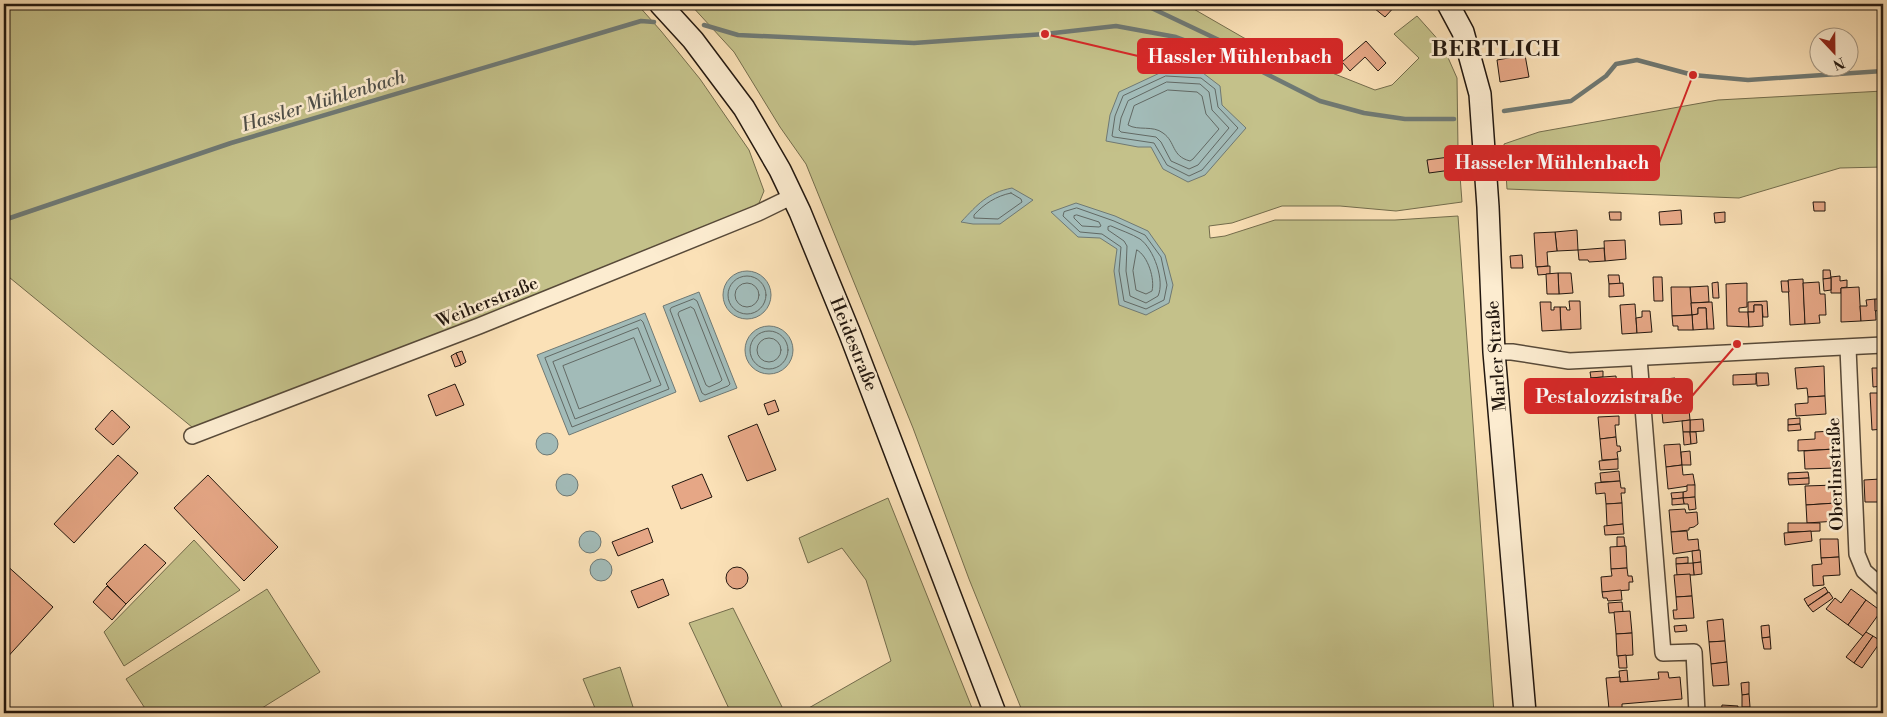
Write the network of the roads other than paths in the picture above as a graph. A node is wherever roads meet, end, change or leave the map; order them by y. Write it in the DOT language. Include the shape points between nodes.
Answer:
graph roads {
  1 [pos="660,4"];
  2 [pos="1448,4"];
  3 [pos="793,196"];
  4 [pos="1883,345"];
  5 [pos="1848,348"];
  6 [pos="1494,352"];
  7 [pos="1639,358"];
  8 [pos="192,436"];
  9 [pos="1883,588"];
  10 [pos="995,713"];
  11 [pos="1525,713"];
  12 [pos="1697,713"];
  1 -- 3 [label="main road, Heidestraße" via="693,40 744,108"];
  2 -- 6 [label="main road, Marler Straße" via="1463,32 1480,94"];
  3 -- 8 [label="street, Weiherstraße" via="479,326"];
  3 -- 10 [label="main road, Heidestraße" via="850,334"];
  4 -- 5 [label="street"];
  5 -- 7 [label="street"];
  5 -- 9 [label="street, Oberlinstraße" via="1857,554 1864,571"];
  6 -- 7 [label="street" via="1570,361"];
  6 -- 11 [label="main road, Marler Straße"];
  7 -- 12 [label="street" via="1663,654 1694,652"];
}
